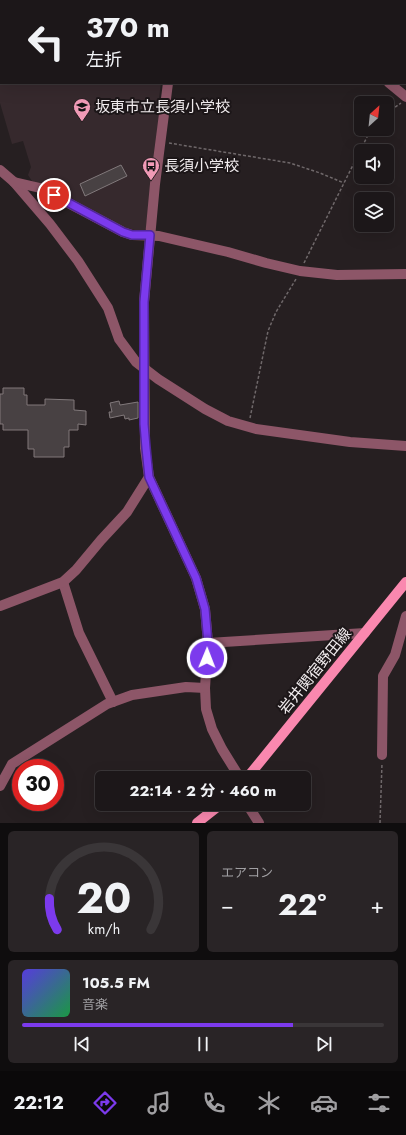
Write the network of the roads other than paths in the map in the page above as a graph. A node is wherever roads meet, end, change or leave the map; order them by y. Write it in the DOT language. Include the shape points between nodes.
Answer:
graph roads {
  1 [pos="168,84"];
  2 [pos="390,84"];
  3 [pos="406,97"];
  4 [pos="0,170"];
  5 [pos="14,182"];
  6 [pos="150,235"];
  7 [pos="406,274"];
  8 [pos="145,368"];
  9 [pos="406,446"];
  10 [pos="149,477"];
  11 [pos="63,582"];
  12 [pos="406,582"];
  13 [pos="0,606"];
  14 [pos="406,616"];
  15 [pos="365,633"];
  16 [pos="208,643"];
  17 [pos="205,688"];
  18 [pos="113,702"];
  19 [pos="382,755"];
  20 [pos="236,771"];
  21 [pos="253,771"];
  22 [pos="0,786"];
  23 [pos="212,811"];
  24 [pos="251,811"];
  25 [pos="197,823"];
  26 [pos="259,823"];
  1 -- 6 [label="street"];
  2 -- 3 [label="street"];
  4 -- 5 [label="street"];
  5 -- 6 [label="street" via="40,188 123,232"];
  5 -- 8 [label="street" via="78,261 108,308 119,339 136,362"];
  6 -- 7 [label="street" via="307,272 349,276"];
  6 -- 8 [label="street" via="144,302"];
  8 -- 9 [label="street" via="181,394 228,421 256,429 300,436"];
  8 -- 10 [label="street" via="144,424"];
  10 -- 11 [label="street" via="127,512"];
  10 -- 16 [label="street" via="196,578 205,609"];
  11 -- 13 [label="street"];
  11 -- 18 [label="street" via="79,633"];
  12 -- 15 [label="main road, 岩井関宿野田線"];
  14 -- 19 [label="street" via="395,655 383,676"];
  15 -- 16 [label="street"];
  15 -- 21 [label="main road, 岩井関宿野田線"];
  16 -- 17 [label="street"];
  17 -- 18 [label="street" via="178,688 132,695"];
  17 -- 20 [label="street" via="206,709 212,729"];
  18 -- 22 [label="street" via="12,764"];
  23 -- 25 [label="main road"];
  24 -- 26 [label="street"];
}
